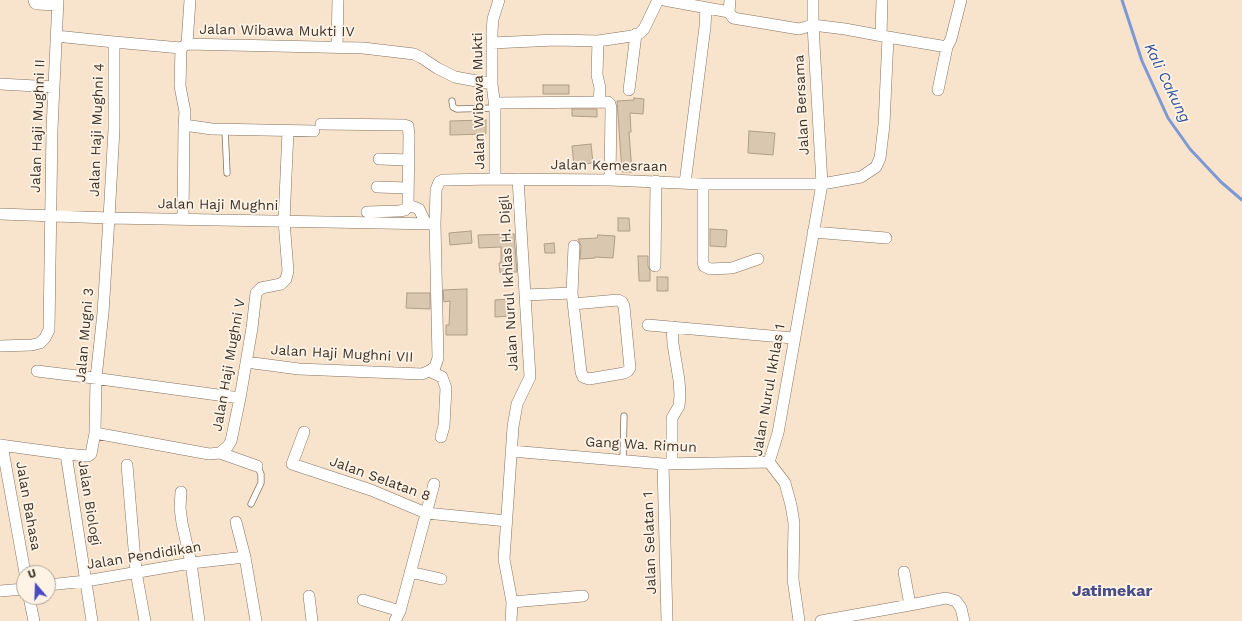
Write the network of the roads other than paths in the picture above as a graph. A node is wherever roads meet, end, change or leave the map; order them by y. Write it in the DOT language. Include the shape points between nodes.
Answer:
graph roads {
  1 [pos="34,0"];
  2 [pos="190,0"];
  3 [pos="338,0"];
  4 [pos="499,0"];
  5 [pos="658,0"];
  6 [pos="664,0"];
  7 [pos="730,0"];
  8 [pos="814,0"];
  9 [pos="882,0"];
  10 [pos="961,0"];
  11 [pos="58,2"];
  12 [pos="706,8"];
  13 [pos="729,12"];
  14 [pos="813,25"];
  15 [pos="636,34"];
  16 [pos="56,36"];
  17 [pos="884,37"];
  18 [pos="598,41"];
  19 [pos="114,42"];
  20 [pos="492,43"];
  21 [pos="184,46"];
  22 [pos="337,47"];
  23 [pos="947,47"];
  24 [pos="0,84"];
  25 [pos="492,84"];
  26 [pos="54,87"];
  27 [pos="629,90"];
  28 [pos="938,90"];
  29 [pos="452,101"];
  30 [pos="603,102"];
  31 [pos="495,106"];
  32 [pos="184,125"];
  33 [pos="225,129"];
  34 [pos="288,131"];
  35 [pos="379,159"];
  36 [pos="409,160"];
  37 [pos="227,173"];
  38 [pos="495,179"];
  39 [pos="518,179"];
  40 [pos="610,180"];
  41 [pos="656,181"];
  42 [pos="685,183"];
  43 [pos="703,184"];
  44 [pos="822,184"];
  45 [pos="377,187"];
  46 [pos="408,188"];
  47 [pos="408,206"];
  48 [pos="367,212"];
  49 [pos="0,214"];
  50 [pos="50,217"];
  51 [pos="109,218"];
  52 [pos="183,220"];
  53 [pos="284,221"];
  54 [pos="430,224"];
  55 [pos="813,232"];
  56 [pos="886,238"];
  57 [pos="574,246"];
  58 [pos="758,259"];
  59 [pos="655,266"];
  60 [pos="525,295"];
  61 [pos="573,298"];
  62 [pos="648,325"];
  63 [pos="672,327"];
  64 [pos="794,338"];
  65 [pos="0,346"];
  66 [pos="246,362"];
  67 [pos="37,371"];
  68 [pos="429,372"];
  69 [pos="96,378"];
  70 [pos="240,398"];
  71 [pos="624,416"];
  72 [pos="304,432"];
  73 [pos="95,433"];
  74 [pos="441,437"];
  75 [pos="1,445"];
  76 [pos="512,451"];
  77 [pos="220,453"];
  78 [pos="66,454"];
  79 [pos="623,460"];
  80 [pos="769,462"];
  81 [pos="667,464"];
  82 [pos="127,465"];
  83 [pos="257,466"];
  84 [pos="434,484"];
  85 [pos="181,492"];
  86 [pos="250,504"];
  87 [pos="426,513"];
  88 [pos="507,521"];
  89 [pos="236,522"];
  90 [pos="245,557"];
  91 [pos="191,563"];
  92 [pos="24,565"];
  93 [pos="136,572"];
  94 [pos="410,572"];
  95 [pos="904,572"];
  96 [pos="441,579"];
  97 [pos="86,581"];
  98 [pos="56,585"];
  99 [pos="16,589"];
  100 [pos="0,592"];
  101 [pos="309,596"];
  102 [pos="583,596"];
  103 [pos="363,600"];
  104 [pos="512,602"];
  105 [pos="31,605"];
  106 [pos="910,605"];
  107 [pos="400,611"];
  108 [pos="34,621"];
  109 [pos="92,621"];
  110 [pos="145,621"];
  111 [pos="199,621"];
  112 [pos="256,621"];
  113 [pos="312,621"];
  114 [pos="395,621"];
  115 [pos="511,621"];
  116 [pos="667,621"];
  117 [pos="799,621"];
  118 [pos="820,621"];
  119 [pos="964,621"];
  1 -- 11 [label="street" via="37,4"];
  2 -- 21 [label="street"];
  3 -- 22 [label="street"];
  4 -- 20 [label="street, Jalan Wibawa Mukti" via="493,19"];
  5 -- 15 [label="street" via="644,29"];
  6 -- 12 [label="street"];
  7 -- 13 [label="street"];
  8 -- 14 [label="street, Jalan Bersama"];
  9 -- 17 [label="street, Jalan Kemesraan"];
  10 -- 23 [label="street"];
  11 -- 16 [label="street, Jalan Haji Mughni II"];
  12 -- 13 [label="street"];
  12 -- 42 [label="street"];
  13 -- 14 [label="street" via="733,18 799,29"];
  14 -- 17 [label="street"];
  14 -- 44 [label="street, Jalan Bersama"];
  15 -- 18 [label="street"];
  15 -- 27 [label="street"];
  16 -- 19 [label="street, Jalan Wibawa Mukti IV"];
  16 -- 26 [label="street, Jalan Haji Mughni II"];
  17 -- 23 [label="street"];
  17 -- 44 [label="street, Jalan Kemesraan" via="884,125 880,158 876,167 861,177"];
  18 -- 20 [label="street"];
  18 -- 30 [label="street" via="597,75"];
  19 -- 21 [label="street, Jalan Wibawa Mukti IV"];
  19 -- 51 [label="street, Jalan Haji Mughni 4" via="114,129"];
  20 -- 25 [label="street, Jalan Wibawa Mukti"];
  21 -- 22 [label="street, Jalan Wibawa Mukti IV"];
  21 -- 32 [label="street" via="180,86 185,112"];
  22 -- 25 [label="street, Jalan Wibawa Mukti IV" via="414,54 455,77"];
  23 -- 28 [label="street"];
  24 -- 26 [label="street"];
  25 -- 31 [label="street, Jalan Wibawa Mukti"];
  26 -- 50 [label="street, Jalan Haji Mughni II"];
  29 -- 31 [label="lane" via="453,107 457,109"];
  30 -- 31 [label="street"];
  30 -- 40 [label="street" via="610,104 611,108"];
  31 -- 38 [label="street, Jalan Wibawa Mukti"];
  32 -- 33 [label="street"];
  32 -- 52 [label="street"];
  33 -- 34 [label="street"];
  33 -- 37 [label="lane"];
  34 -- 36 [label="street" via="404,125 408,126"];
  34 -- 53 [label="street"];
  35 -- 36 [label="street"];
  36 -- 46 [label="street"];
  38 -- 39 [label="street, Jalan Kemesraan"];
  38 -- 54 [label="street, Jalan Kemesraan" via="448,179 439,182"];
  39 -- 40 [label="street, Jalan Kemesraan"];
  39 -- 60 [label="street, Jalan Nurul Ikhlas H. Digil"];
  40 -- 41 [label="street, Jalan Kemesraan"];
  41 -- 42 [label="street, Jalan Kemesraan"];
  41 -- 59 [label="street"];
  42 -- 43 [label="street, Jalan Kemesraan"];
  43 -- 44 [label="street, Jalan Kemesraan"];
  43 -- 58 [label="street" via="704,266 710,269 728,269"];
  44 -- 55 [label="street, Jalan Nurul Ikhlas 1"];
  45 -- 46 [label="street"];
  46 -- 47 [label="street"];
  47 -- 48 [label="street" via="405,210 399,211"];
  47 -- 54 [label="street" via="420,209"];
  49 -- 50 [label="street, Jalan Haji Mughni"];
  50 -- 51 [label="street, Jalan Haji Mughni"];
  50 -- 65 [label="street, Jalan Haji Mughni II" via="49,330 46,338 32,345"];
  51 -- 52 [label="street, Jalan Haji Mughni"];
  51 -- 69 [label="street, Jalan Mugni 3"];
  52 -- 53 [label="street, Jalan Haji Mughni"];
  53 -- 54 [label="street, Jalan Haji Mughni"];
  53 -- 66 [label="street, Jalan Haji Mughni V" via="288,271 286,279 282,284 262,288 256,293"];
  54 -- 68 [label="street, Jalan Haji Mughni VII" via="438,358 435,367"];
  55 -- 56 [label="street"];
  55 -- 64 [label="street, Jalan Nurul Ikhlas 1"];
  57 -- 61 [label="street"];
  60 -- 61 [label="street"];
  60 -- 76 [label="street, Jalan Nurul Ikhlas H. Digil" via="530,377 515,412"];
  61 -- 61 [label="street" via="580,372 583,377 628,371 630,368 622,302"];
  62 -- 63 [label="street"];
  63 -- 64 [label="street"];
  63 -- 81 [label="street, Jalan Selatan 1" via="680,399 672,422"];
  64 -- 80 [label="street, Jalan Nurul Ikhlas 1" via="778,433"];
  66 -- 68 [label="street, Jalan Haji Mughni VII" via="299,369 422,374"];
  66 -- 70 [label="street, Jalan Haji Mughni V"];
  67 -- 69 [label="street"];
  68 -- 74 [label="street" via="442,377 446,388"];
  69 -- 70 [label="street"];
  69 -- 73 [label="street, Jalan Mugni 3"];
  70 -- 77 [label="street, Jalan Haji Mughni V" via="231,441"];
  71 -- 79 [label="lane"];
  72 -- 87 [label="street, Jalan Selatan 8" via="292,464 371,490"];
  73 -- 77 [label="street, Jalan Haji Mughni V" via="201,453"];
  73 -- 78 [label="street, Jalan Mugni 3" via="91,454"];
  75 -- 78 [label="street"];
  75 -- 92 [label="street, Jalan Bahasa"];
  76 -- 79 [label="street, Gang Wa. Rimun"];
  76 -- 88 [label="street, Jalan Nurul Ikhlas H. Digil"];
  77 -- 83 [label="street"];
  78 -- 97 [label="street, Jalan Biologi"];
  79 -- 81 [label="street, Gang Wa. Rimun"];
  80 -- 81 [label="street, Gang Wa. Rimun"];
  80 -- 117 [label="street, Jalan Nurul Ikhlas 1" via="785,482 791,505 794,523 793,579"];
  81 -- 116 [label="street, Jalan Selatan 1"];
  82 -- 93 [label="street"];
  83 -- 86 [label="lane" via="261,474 261,483"];
  84 -- 87 [label="street"];
  85 -- 91 [label="street" via="182,523"];
  87 -- 88 [label="street, Jalan Selatan 8"];
  87 -- 94 [label="street"];
  88 -- 104 [label="street, Jalan Nurul Ikhlas H. Digil" via="504,559"];
  89 -- 90 [label="street"];
  90 -- 91 [label="street, Jalan Pendidikan"];
  90 -- 112 [label="street"];
  91 -- 93 [label="street, Jalan Pendidikan"];
  91 -- 111 [label="street"];
  93 -- 97 [label="street, Jalan Pendidikan"];
  93 -- 110 [label="street"];
  94 -- 96 [label="street"];
  94 -- 107 [label="street"];
  95 -- 106 [label="street"];
  97 -- 98 [label="street, Jalan Pendidikan"];
  97 -- 109 [label="street, Jalan Biologi"];
  99 -- 100 [label="street"];
  101 -- 113 [label="street"];
  102 -- 104 [label="street"];
  103 -- 107 [label="street"];
  104 -- 115 [label="street, Jalan Nurul Ikhlas H. Digil"];
  105 -- 108 [label="street"];
  106 -- 118 [label="street"];
  106 -- 119 [label="street" via="946,598 956,601 961,608"];
  107 -- 114 [label="street"];
}
